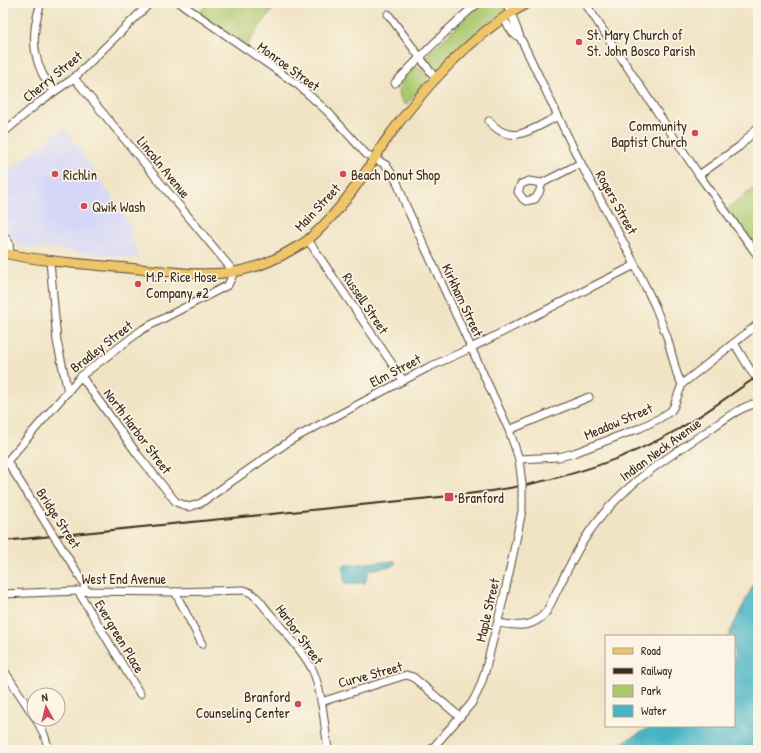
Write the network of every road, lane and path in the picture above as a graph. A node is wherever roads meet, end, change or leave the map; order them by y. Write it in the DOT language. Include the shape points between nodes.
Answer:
graph roads {
  1 [pos="41,3"];
  2 [pos="150,3"];
  3 [pos="180,3"];
  4 [pos="478,3"];
  5 [pos="506,3"];
  6 [pos="528,3"];
  7 [pos="585,3"];
  8 [pos="511,13"];
  9 [pos="388,14"];
  10 [pos="503,18"];
  11 [pos="520,37"];
  12 [pos="419,57"];
  13 [pos="74,78"];
  14 [pos="436,79"];
  15 [pos="396,83"];
  16 [pos="54,91"];
  17 [pos="558,116"];
  18 [pos="489,121"];
  19 [pos="758,126"];
  20 [pos="3,133"];
  21 [pos="375,158"];
  22 [pos="581,163"];
  23 [pos="699,175"];
  24 [pos="542,183"];
  25 [pos="3,234"];
  26 [pos="308,240"];
  27 [pos="7,254"];
  28 [pos="758,256"];
  29 [pos="50,261"];
  30 [pos="635,265"];
  31 [pos="234,272"];
  32 [pos="758,324"];
  33 [pos="734,343"];
  34 [pos="471,348"];
  35 [pos="81,376"];
  36 [pos="403,380"];
  37 [pos="758,380"];
  38 [pos="682,384"];
  39 [pos="68,392"];
  40 [pos="589,397"];
  41 [pos="758,403"];
  42 [pos="509,430"];
  43 [pos="520,459"];
  44 [pos="5,463"];
  45 [pos="176,502"];
  46 [pos="244,590"];
  47 [pos="81,591"];
  48 [pos="175,592"];
  49 [pos="3,594"];
  50 [pos="498,623"];
  51 [pos="202,644"];
  52 [pos="3,669"];
  53 [pos="140,694"];
  54 [pos="321,702"];
  55 [pos="26,704"];
  56 [pos="460,717"];
  57 [pos="40,727"];
  58 [pos="49,750"];
  59 [pos="328,750"];
  60 [pos="431,750"];
  1 -- 16 [label="street" via="35,24 36,51 42,73"];
  2 -- 13 [label="street, Cherry Street"];
  3 -- 21 [label="street, Monroe Street" via="298,85 328,112 366,154"];
  4 -- 12 [label="street"];
  5 -- 8 [label="street, Rogers Street"];
  6 -- 8 [label="main road, Main Street"];
  7 -- 23 [label="street"];
  8 -- 10 [label="main road, Main Street"];
  8 -- 11 [label="street, Rogers Street"];
  9 -- 12 [label="street"];
  10 -- 11 [label="street, Rogers Street"];
  10 -- 14 [label="main road, Main Street" via="478,38"];
  11 -- 17 [label="street, Rogers Street"];
  12 -- 14 [label="street"];
  12 -- 15 [label="street"];
  13 -- 16 [label="street, Cherry Street"];
  13 -- 31 [label="street, Lincoln Avenue"];
  14 -- 21 [label="main road, Main Street" via="397,126"];
  16 -- 20 [label="street, Cherry Street"];
  17 -- 18 [label="street" via="516,135 502,133"];
  17 -- 22 [label="street, Rogers Street"];
  19 -- 23 [label="street" via="740,146"];
  21 -- 26 [label="main road, Main Street" via="334,213"];
  21 -- 34 [label="street, Kirkham Street" via="386,165 397,182"];
  22 -- 24 [label="street"];
  22 -- 30 [label="street, Rogers Street"];
  23 -- 28 [label="street"];
  25 -- 27 [label="street" via="9,243"];
  26 -- 31 [label="main road, Main Street" via="270,262"];
  26 -- 36 [label="street, Russell Street"];
  27 -- 29 [label="main road, Main Street"];
  29 -- 31 [label="main road, Main Street" via="211,274"];
  29 -- 39 [label="street" via="57,341"];
  30 -- 34 [label="street, Elm Street"];
  30 -- 38 [label="street, Rogers Street" via="655,306"];
  31 -- 35 [label="street, Bradley Street" via="228,285 143,329"];
  32 -- 33 [label="street"];
  33 -- 37 [label="street"];
  33 -- 38 [label="street"];
  34 -- 36 [label="street, Elm Street"];
  34 -- 42 [label="street, Kirkham Street"];
  35 -- 39 [label="street, Bradley Street"];
  35 -- 45 [label="street, North Harbor Street" via="138,455"];
  36 -- 45 [label="street, Elm Street" via="291,440 201,503 189,507"];
  38 -- 43 [label="street, Meadow Street" via="671,411 660,418 574,453 559,457"];
  39 -- 44 [label="street, Bradley Street"];
  40 -- 42 [label="street"];
  41 -- 50 [label="street, Indian Neck Avenue" via="730,416 662,460 627,488 603,514 586,538 541,618 526,625"];
  42 -- 43 [label="street, Kirkham Street"];
  43 -- 50 [label="street, Maple Street, bridge" via="522,511"];
  44 -- 47 [label="street, Bridge Street, bridge" via="84,583"];
  46 -- 48 [label="street, West End Avenue"];
  46 -- 54 [label="street, Harbor Street" via="250,591 259,599 306,658 313,672"];
  47 -- 48 [label="street, West End Avenue"];
  47 -- 49 [label="street, West End Avenue"];
  47 -- 53 [label="street, Evergreen Place"];
  48 -- 51 [label="street"];
  50 -- 56 [label="street, Maple Street" via="481,687 472,704"];
  52 -- 55 [label="street"];
  54 -- 56 [label="street, Curve Street" via="406,675 413,677"];
  54 -- 59 [label="street, Harbor Street"];
  56 -- 60 [label="street, Maple Street"];
  57 -- 58 [label="street"];
}
